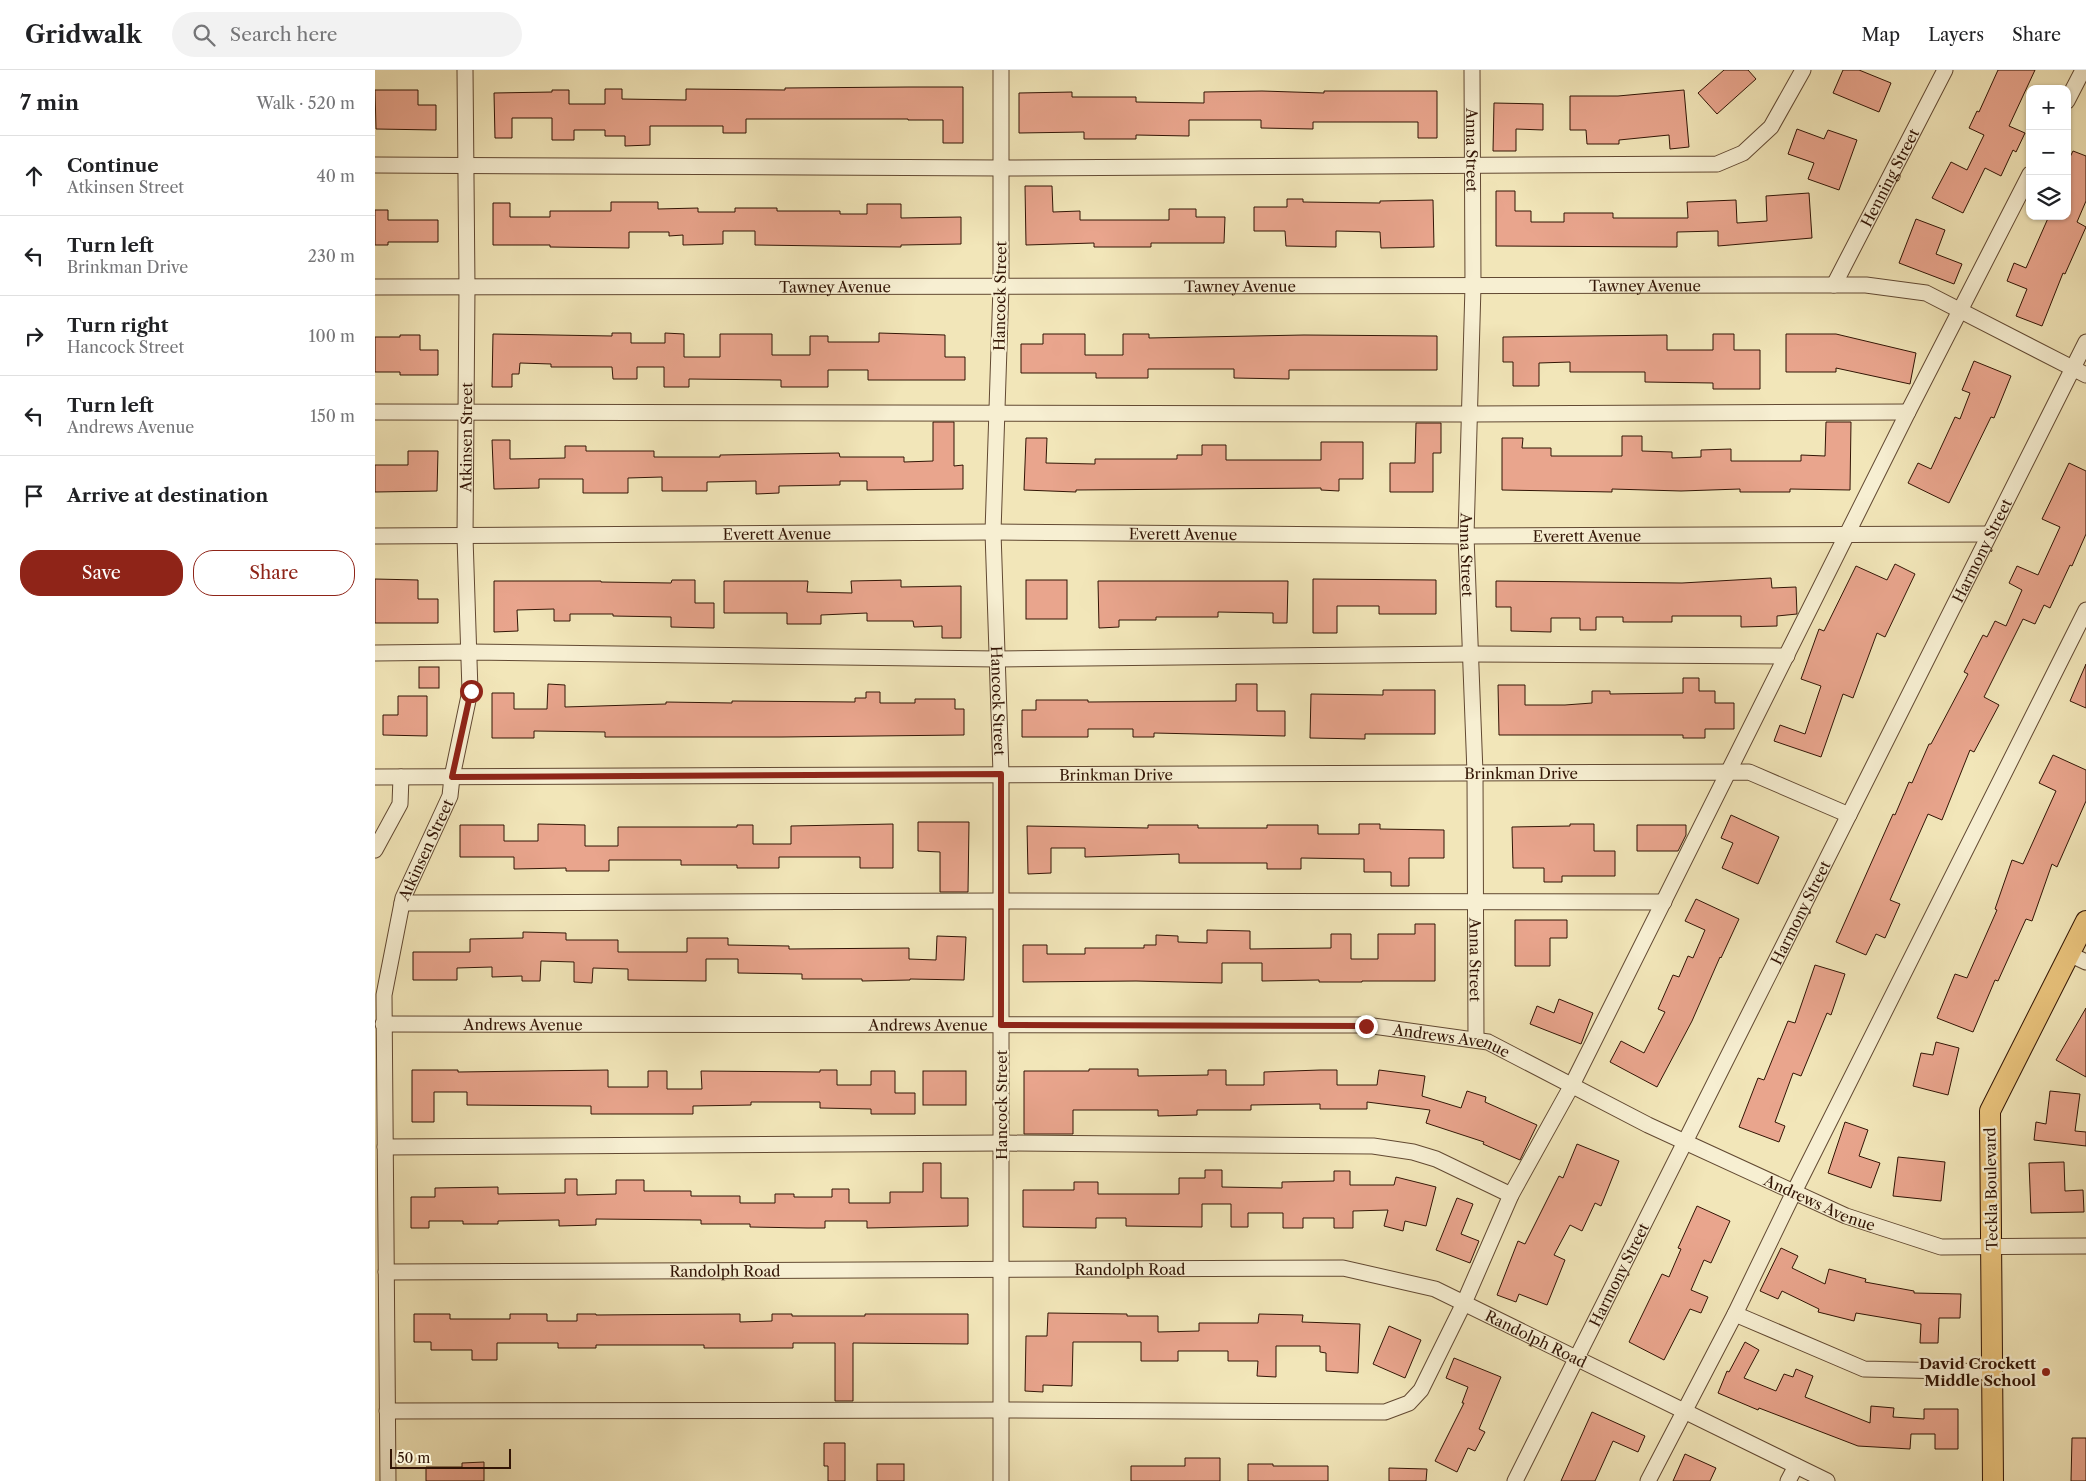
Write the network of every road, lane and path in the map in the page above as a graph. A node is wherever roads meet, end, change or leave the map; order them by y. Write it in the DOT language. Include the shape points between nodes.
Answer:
graph roads {
  1 [pos="465,70"];
  2 [pos="1001,70"];
  3 [pos="1472,70"];
  4 [pos="1803,70"];
  5 [pos="1945,70"];
  6 [pos="2083,70"];
  7 [pos="2071,93"];
  8 [pos="466,165"];
  9 [pos="1473,165"];
  10 [pos="375,166"];
  11 [pos="1001,168"];
  12 [pos="2029,175"];
  13 [pos="1834,285"];
  14 [pos="1001,286"];
  15 [pos="1473,286"];
  16 [pos="375,287"];
  17 [pos="467,287"];
  18 [pos="1960,310"];
  19 [pos="2086,342"];
  20 [pos="2080,372"];
  21 [pos="375,412"];
  22 [pos="466,412"];
  23 [pos="997,412"];
  24 [pos="1908,412"];
  25 [pos="1470,414"];
  26 [pos="993,532"];
  27 [pos="1848,534"];
  28 [pos="1989,534"];
  29 [pos="375,536"];
  30 [pos="1467,536"];
  31 [pos="465,537"];
  32 [pos="2086,610"];
  33 [pos="469,652"];
  34 [pos="375,654"];
  35 [pos="1471,654"];
  36 [pos="1787,656"];
  37 [pos="997,659"];
  38 [pos="1729,772"];
  39 [pos="1475,773"];
  40 [pos="1001,774"];
  41 [pos="375,777"];
  42 [pos="401,777"];
  43 [pos="452,777"];
  44 [pos="1849,815"];
  45 [pos="375,850"];
  46 [pos="1001,901"];
  47 [pos="1475,902"];
  48 [pos="1664,902"];
  49 [pos="402,903"];
  50 [pos="2086,920"];
  51 [pos="2078,958"];
  52 [pos="379,995"];
  53 [pos="383,1024"];
  54 [pos="1001,1025"];
  55 [pos="1476,1040"];
  56 [pos="379,1072"];
  57 [pos="1572,1086"];
  58 [pos="1685,1142"];
  59 [pos="1001,1143"];
  60 [pos="385,1146"];
  61 [pos="1793,1192"];
  62 [pos="1511,1195"];
  63 [pos="2086,1246"];
  64 [pos="1991,1247"];
  65 [pos="1001,1270"];
  66 [pos="386,1272"];
  67 [pos="1464,1303"];
  68 [pos="1735,1314"];
  69 [pos="1576,1358"];
  70 [pos="1992,1372"];
  71 [pos="1001,1410"];
  72 [pos="387,1411"];
  73 [pos="1684,1411"];
  74 [pos="1796,1466"];
  75 [pos="388,1481"];
  76 [pos="1001,1481"];
  77 [pos="1515,1481"];
  78 [pos="1648,1481"];
  79 [pos="1788,1481"];
  80 [pos="1827,1481"];
  81 [pos="1993,1481"];
  1 -- 8 [label="street, Atkinsen Street"];
  2 -- 11 [label="street, Hancock Street"];
  3 -- 9 [label="street, Anna Street"];
  4 -- 9 [label="street" via="1771,127 1743,153 1717,164"];
  5 -- 13 [label="street, Henning Street"];
  6 -- 7 [label="street"];
  8 -- 10 [label="street"];
  8 -- 11 [label="street"];
  8 -- 17 [label="street, Atkinsen Street"];
  9 -- 11 [label="street"];
  9 -- 15 [label="street, Anna Street"];
  11 -- 14 [label="street, Hancock Street"];
  12 -- 18 [label="street"];
  13 -- 15 [label="street, Tawney Avenue"];
  13 -- 18 [label="street, Tawney Avenue" via="1866,285 1926,293"];
  14 -- 15 [label="street, Tawney Avenue"];
  14 -- 17 [label="street, Tawney Avenue"];
  14 -- 23 [label="street, Hancock Street"];
  15 -- 25 [label="street, Anna Street"];
  16 -- 17 [label="street, Tawney Avenue"];
  17 -- 22 [label="street, Atkinsen Street"];
  18 -- 20 [label="street, Tawney Avenue"];
  18 -- 24 [label="street"];
  19 -- 20 [label="street, Harmony Street"];
  20 -- 28 [label="street, Harmony Street"];
  21 -- 22 [label="street"];
  22 -- 23 [label="street"];
  22 -- 31 [label="street, Atkinsen Street"];
  23 -- 25 [label="street"];
  23 -- 26 [label="street, Hancock Street"];
  24 -- 25 [label="street"];
  24 -- 27 [label="street"];
  25 -- 30 [label="street, Anna Street"];
  26 -- 30 [label="street, Everett Avenue"];
  26 -- 31 [label="street, Everett Avenue"];
  26 -- 37 [label="street, Hancock Street"];
  27 -- 28 [label="street, Everett Avenue"];
  27 -- 30 [label="street, Everett Avenue"];
  27 -- 36 [label="street"];
  28 -- 44 [label="street, Harmony Street"];
  29 -- 31 [label="street, Everett Avenue"];
  30 -- 35 [label="street, Anna Street"];
  31 -- 33 [label="street, Atkinsen Street"];
  32 -- 61 [label="street"];
  33 -- 34 [label="street"];
  33 -- 37 [label="street"];
  33 -- 43 [label="street, Atkinsen Street" via="471,691"];
  35 -- 36 [label="street"];
  35 -- 37 [label="street"];
  35 -- 39 [label="street, Anna Street"];
  36 -- 38 [label="street"];
  37 -- 40 [label="street, Hancock Street"];
  38 -- 39 [label="street, Brinkman Drive"];
  38 -- 44 [label="street, Brinkman Drive" via="1749,772"];
  38 -- 48 [label="street"];
  39 -- 40 [label="street, Brinkman Drive"];
  39 -- 47 [label="street, Anna Street"];
  40 -- 43 [label="street, Brinkman Drive"];
  40 -- 46 [label="street, Hancock Street"];
  41 -- 42 [label="street, Brinkman Drive"];
  42 -- 43 [label="street, Brinkman Drive"];
  42 -- 45 [label="street" via="400,804"];
  43 -- 49 [label="street, Atkinsen Street" via="450,796"];
  44 -- 58 [label="street, Harmony Street"];
  46 -- 47 [label="street"];
  46 -- 49 [label="street"];
  46 -- 54 [label="street, Hancock Street"];
  47 -- 48 [label="street"];
  47 -- 55 [label="street, Anna Street"];
  48 -- 57 [label="street"];
  49 -- 52 [label="street, Atkinsen Street"];
  50 -- 51 [label="main road, Teckla Boulevard"];
  51 -- 64 [label="main road, Teckla Boulevard" via="1990,1111"];
  52 -- 53 [label="street, Atkinsen Street"];
  53 -- 54 [label="street, Andrews Avenue"];
  53 -- 56 [label="street, Atkinsen Street"];
  54 -- 55 [label="street, Andrews Avenue" via="1366,1026"];
  54 -- 59 [label="street, Hancock Street"];
  55 -- 57 [label="street, Andrews Avenue" via="1488,1042"];
  56 -- 60 [label="street, Atkinsen Street"];
  57 -- 58 [label="street, Andrews Avenue"];
  57 -- 62 [label="street"];
  58 -- 61 [label="street, Andrews Avenue"];
  58 -- 69 [label="street, Harmony Street"];
  59 -- 60 [label="street"];
  59 -- 62 [label="street" via="1373,1146 1436,1159"];
  59 -- 65 [label="street, Hancock Street"];
  60 -- 66 [label="street, Atkinsen Street"];
  61 -- 64 [label="street, Andrews Avenue" via="1846,1216 1941,1247"];
  61 -- 68 [label="street"];
  62 -- 67 [label="street"];
  63 -- 64 [label="street, Andrews Avenue"];
  64 -- 70 [label="main road, Teckla Boulevard"];
  65 -- 66 [label="street, Randolph Road"];
  65 -- 67 [label="street, Randolph Road" via="1343,1268 1435,1289"];
  65 -- 71 [label="street, Hancock Street"];
  66 -- 72 [label="street, Atkinsen Street"];
  67 -- 69 [label="street, Randolph Road"];
  67 -- 71 [label="street" via="1421,1390 1409,1403 1385,1412"];
  68 -- 70 [label="street" via="1864,1369"];
  68 -- 73 [label="street"];
  69 -- 73 [label="street, Randolph Road"];
  69 -- 77 [label="street, Harmony Street"];
  70 -- 81 [label="main road, Teckla Boulevard"];
  71 -- 72 [label="street"];
  71 -- 76 [label="street, Hancock Street"];
  72 -- 75 [label="street, Atkinsen Street"];
  73 -- 74 [label="street, Randolph Road"];
  73 -- 78 [label="street"];
  74 -- 79 [label="street"];
  74 -- 80 [label="street, Randolph Road"];
}
